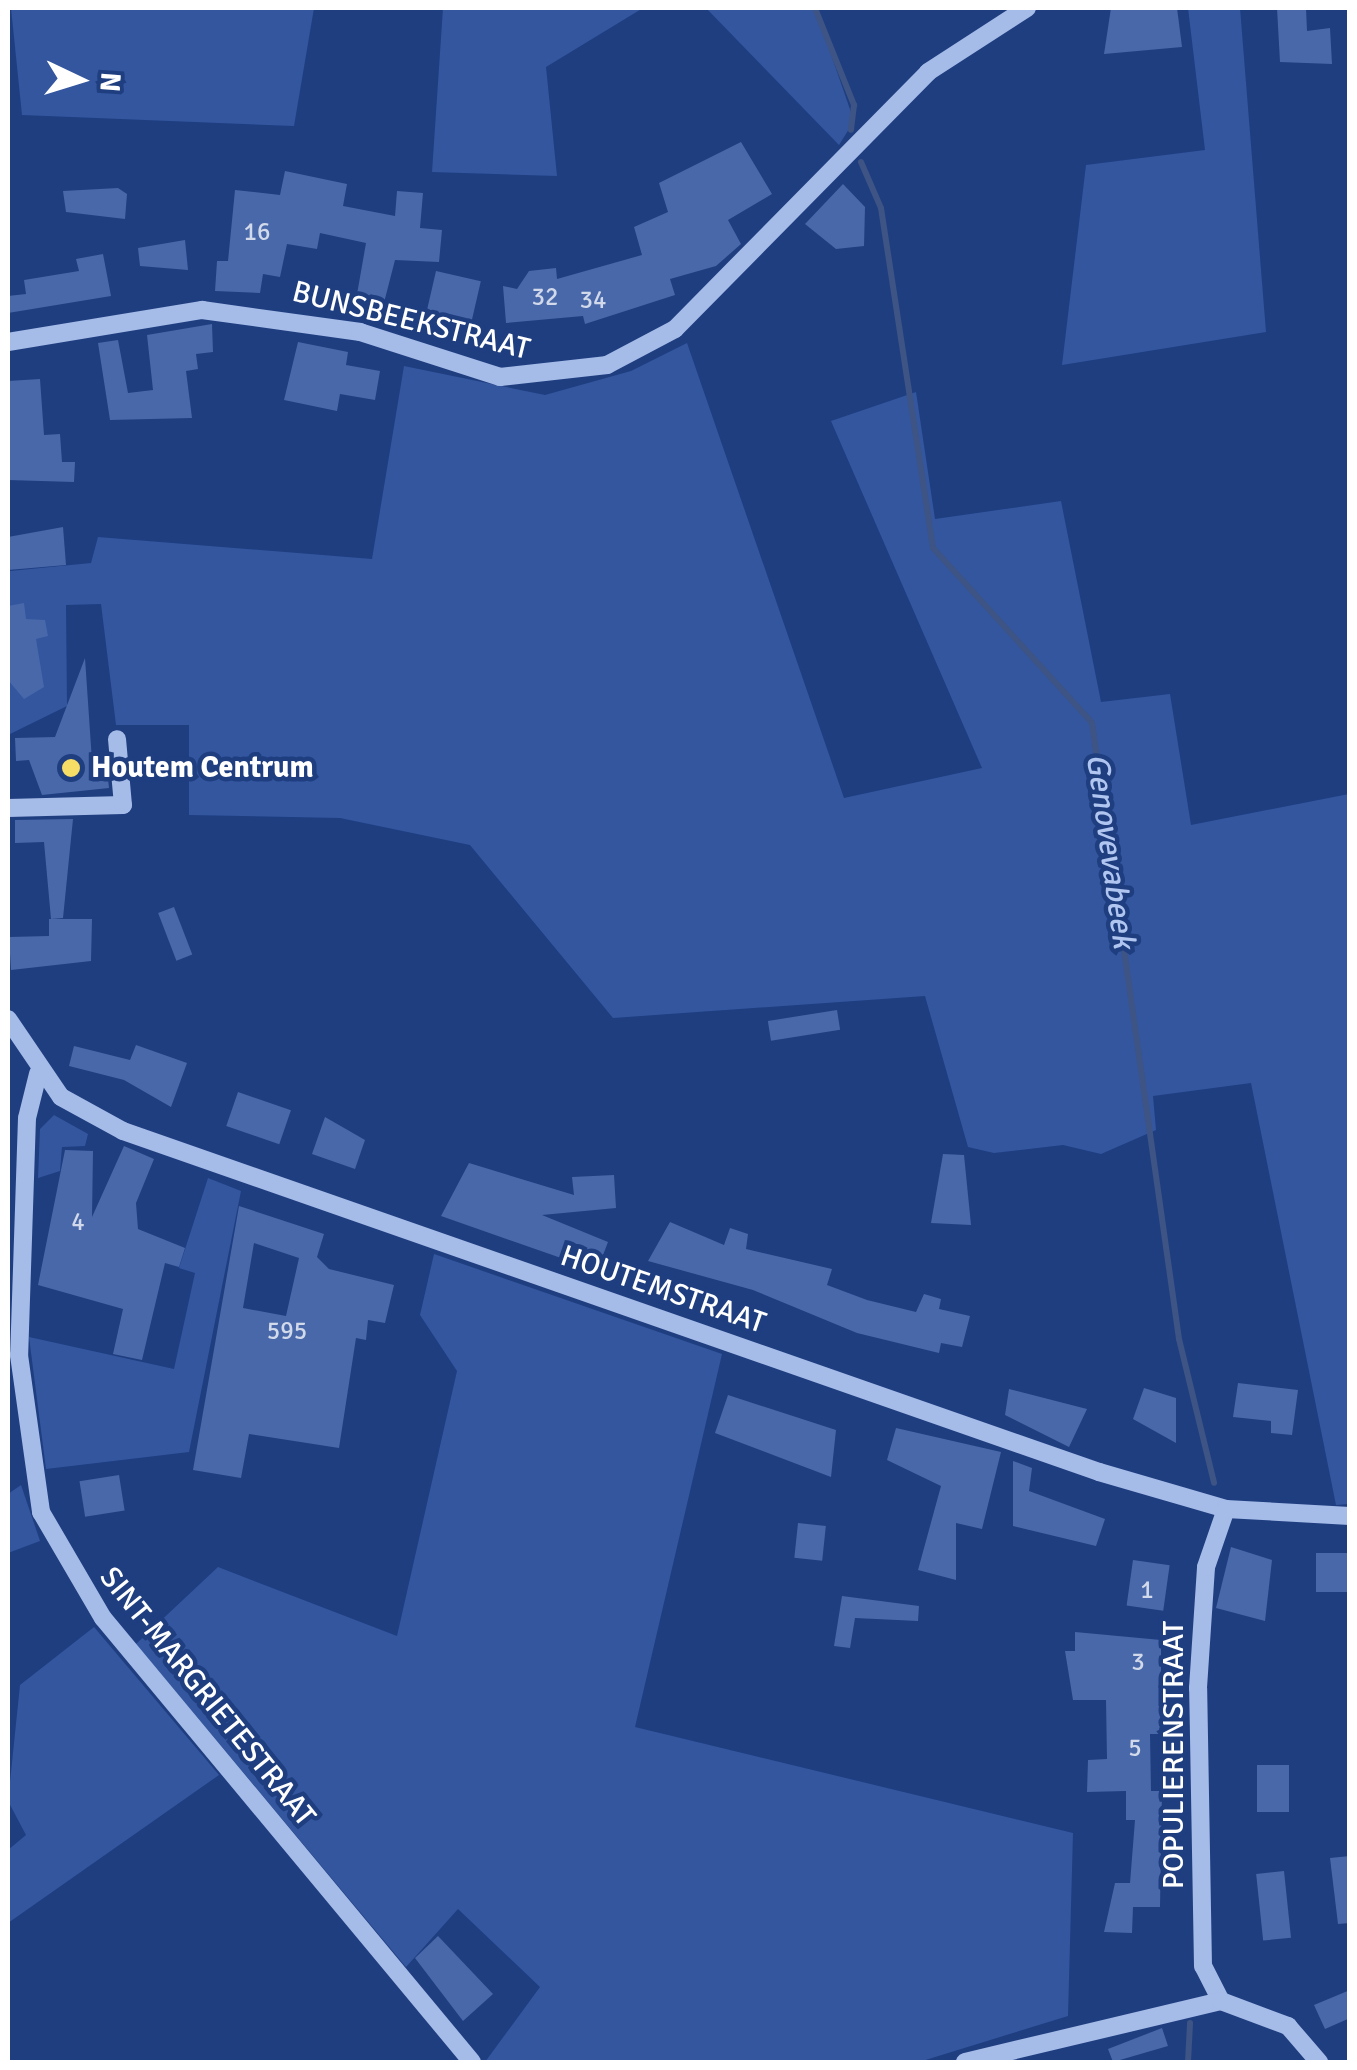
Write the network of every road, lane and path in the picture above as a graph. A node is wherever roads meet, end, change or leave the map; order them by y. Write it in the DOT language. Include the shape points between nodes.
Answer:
graph roads {
  1 [pos="1028,8"];
  2 [pos="8,342"];
  3 [pos="117,739"];
  4 [pos="8,808"];
  5 [pos="8,1019"];
  6 [pos="38,1074"];
  7 [pos="1226,1509"];
  8 [pos="1350,1516"];
  9 [pos="1221,2001"];
  10 [pos="472,2062"];
  11 [pos="965,2062"];
  12 [pos="1319,2062"];
  1 -- 2 [label="street, BUNSBEEKSTRAAT" via="928,72 675,330 607,365 500,376 360,332 202,310"];
  3 -- 4 [label="street" via="123,805"];
  5 -- 6 [label="street, HOUTEMSTRAAT"];
  6 -- 7 [label="street, HOUTEMSTRAAT" via="88,1116 124,1131"];
  6 -- 10 [label="street, SINT-MARGRIETESTRAAT" via="26,1118 19,1355 42,1512 104,1618"];
  7 -- 8 [label="street, HOUTEMSTRAAT"];
  7 -- 9 [label="street, POPULIERENSTRAAT" via="1206,1567 1198,1688 1203,1966"];
  9 -- 11 [label="street"];
  9 -- 12 [label="street" via="1288,2026"];
}
